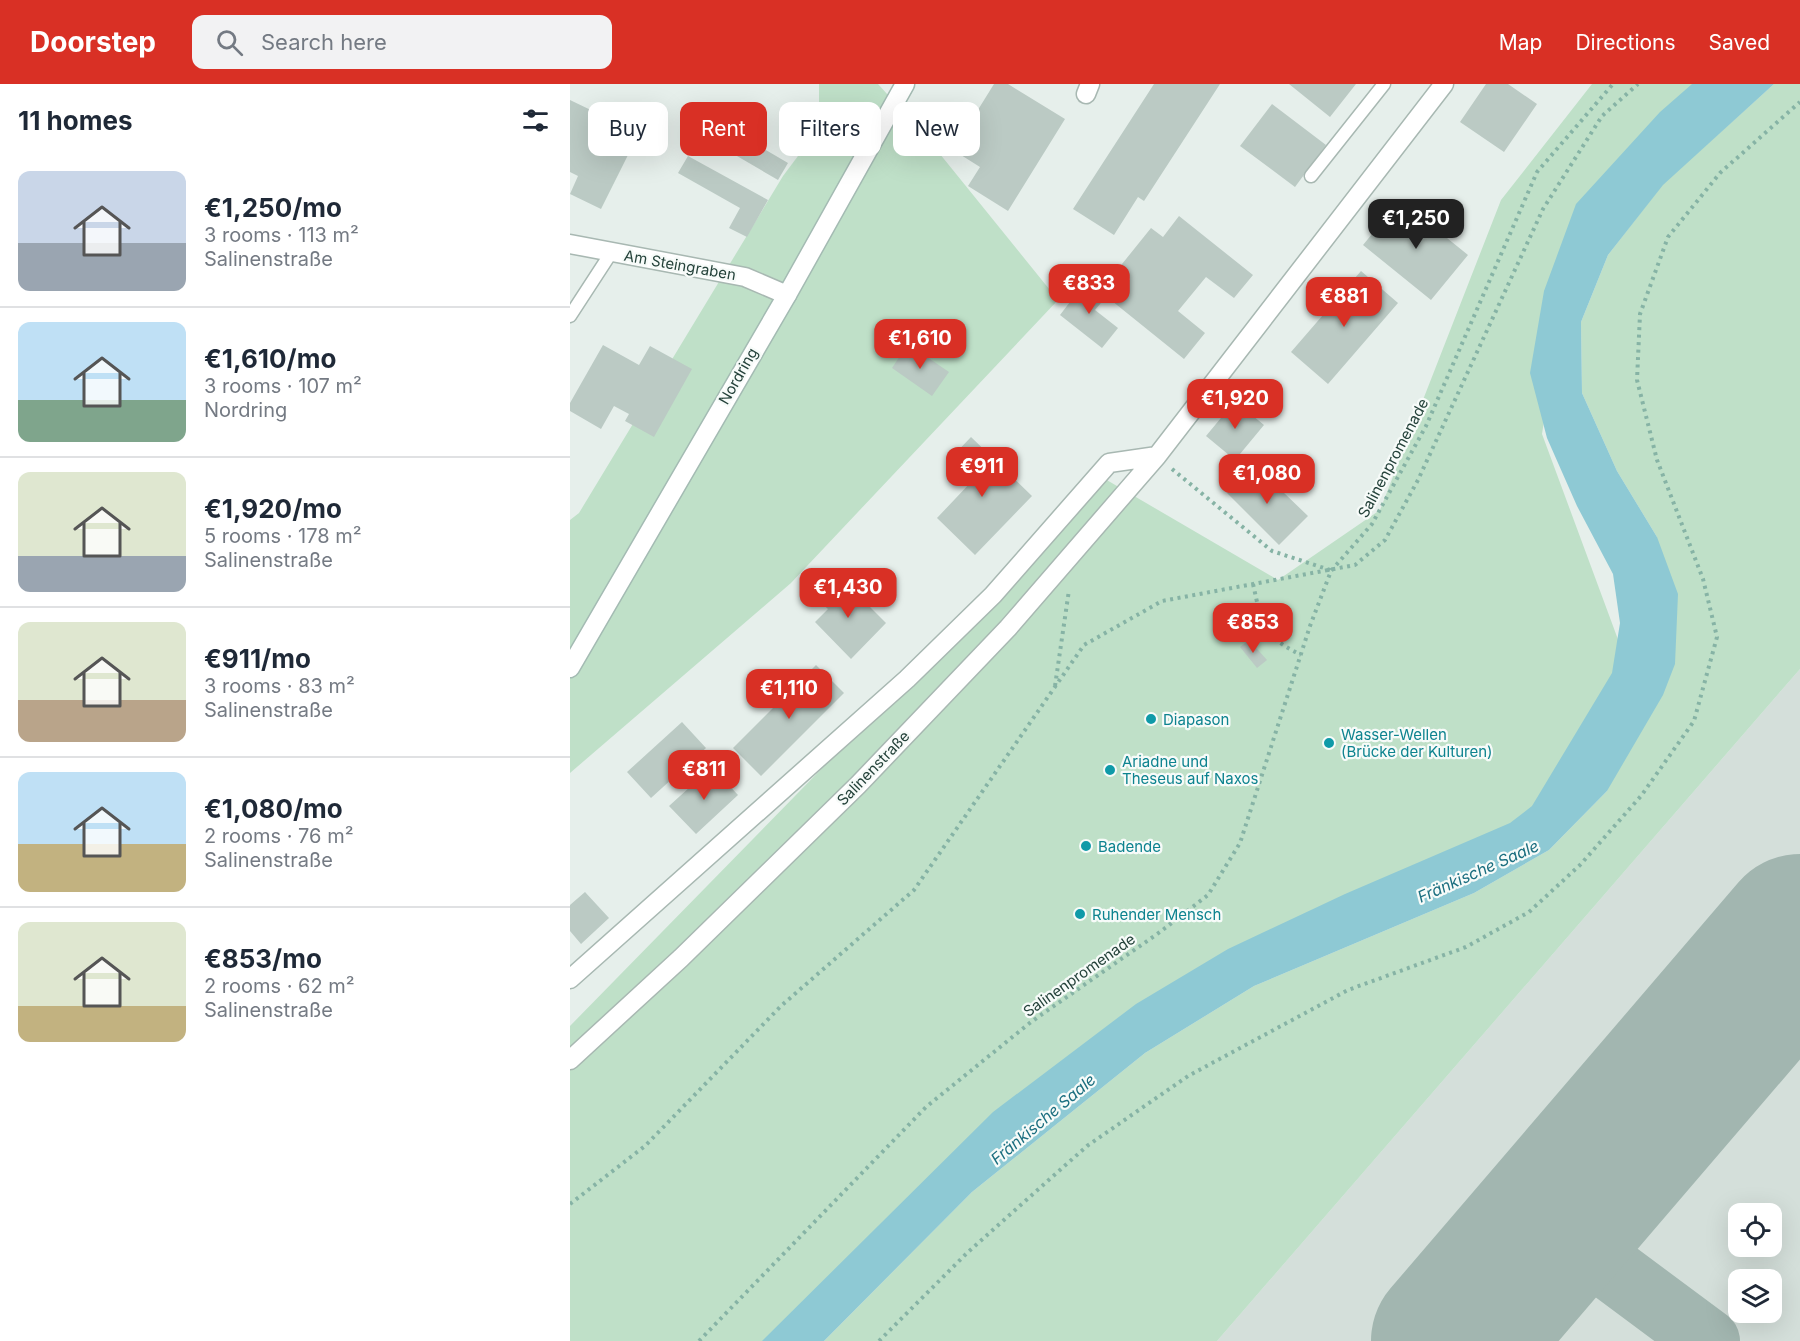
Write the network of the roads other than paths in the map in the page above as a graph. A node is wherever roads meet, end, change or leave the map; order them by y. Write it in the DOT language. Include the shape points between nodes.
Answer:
graph roads {
  1 [pos="905,84"];
  2 [pos="1384,84"];
  3 [pos="1444,84"];
  4 [pos="1311,176"];
  5 [pos="570,244"];
  6 [pos="611,253"];
  7 [pos="787,295"];
  8 [pos="570,316"];
  9 [pos="1156,456"];
  10 [pos="570,668"];
  11 [pos="570,979"];
  12 [pos="570,1060"];
  1 -- 7 [label="street, Nordring"];
  2 -- 4 [label="lane"];
  3 -- 9 [label="street, Salinenstraße"];
  5 -- 6 [label="street, Am Steingraben"];
  6 -- 7 [label="street, Am Steingraben" via="745,278"];
  6 -- 8 [label="lane"];
  7 -- 10 [label="street, Nordring"];
  9 -- 11 [label="street" via="1108,463 993,594 907,680"];
  9 -- 12 [label="street, Salinenstraße" via="1008,628 874,768 681,958"];
}
